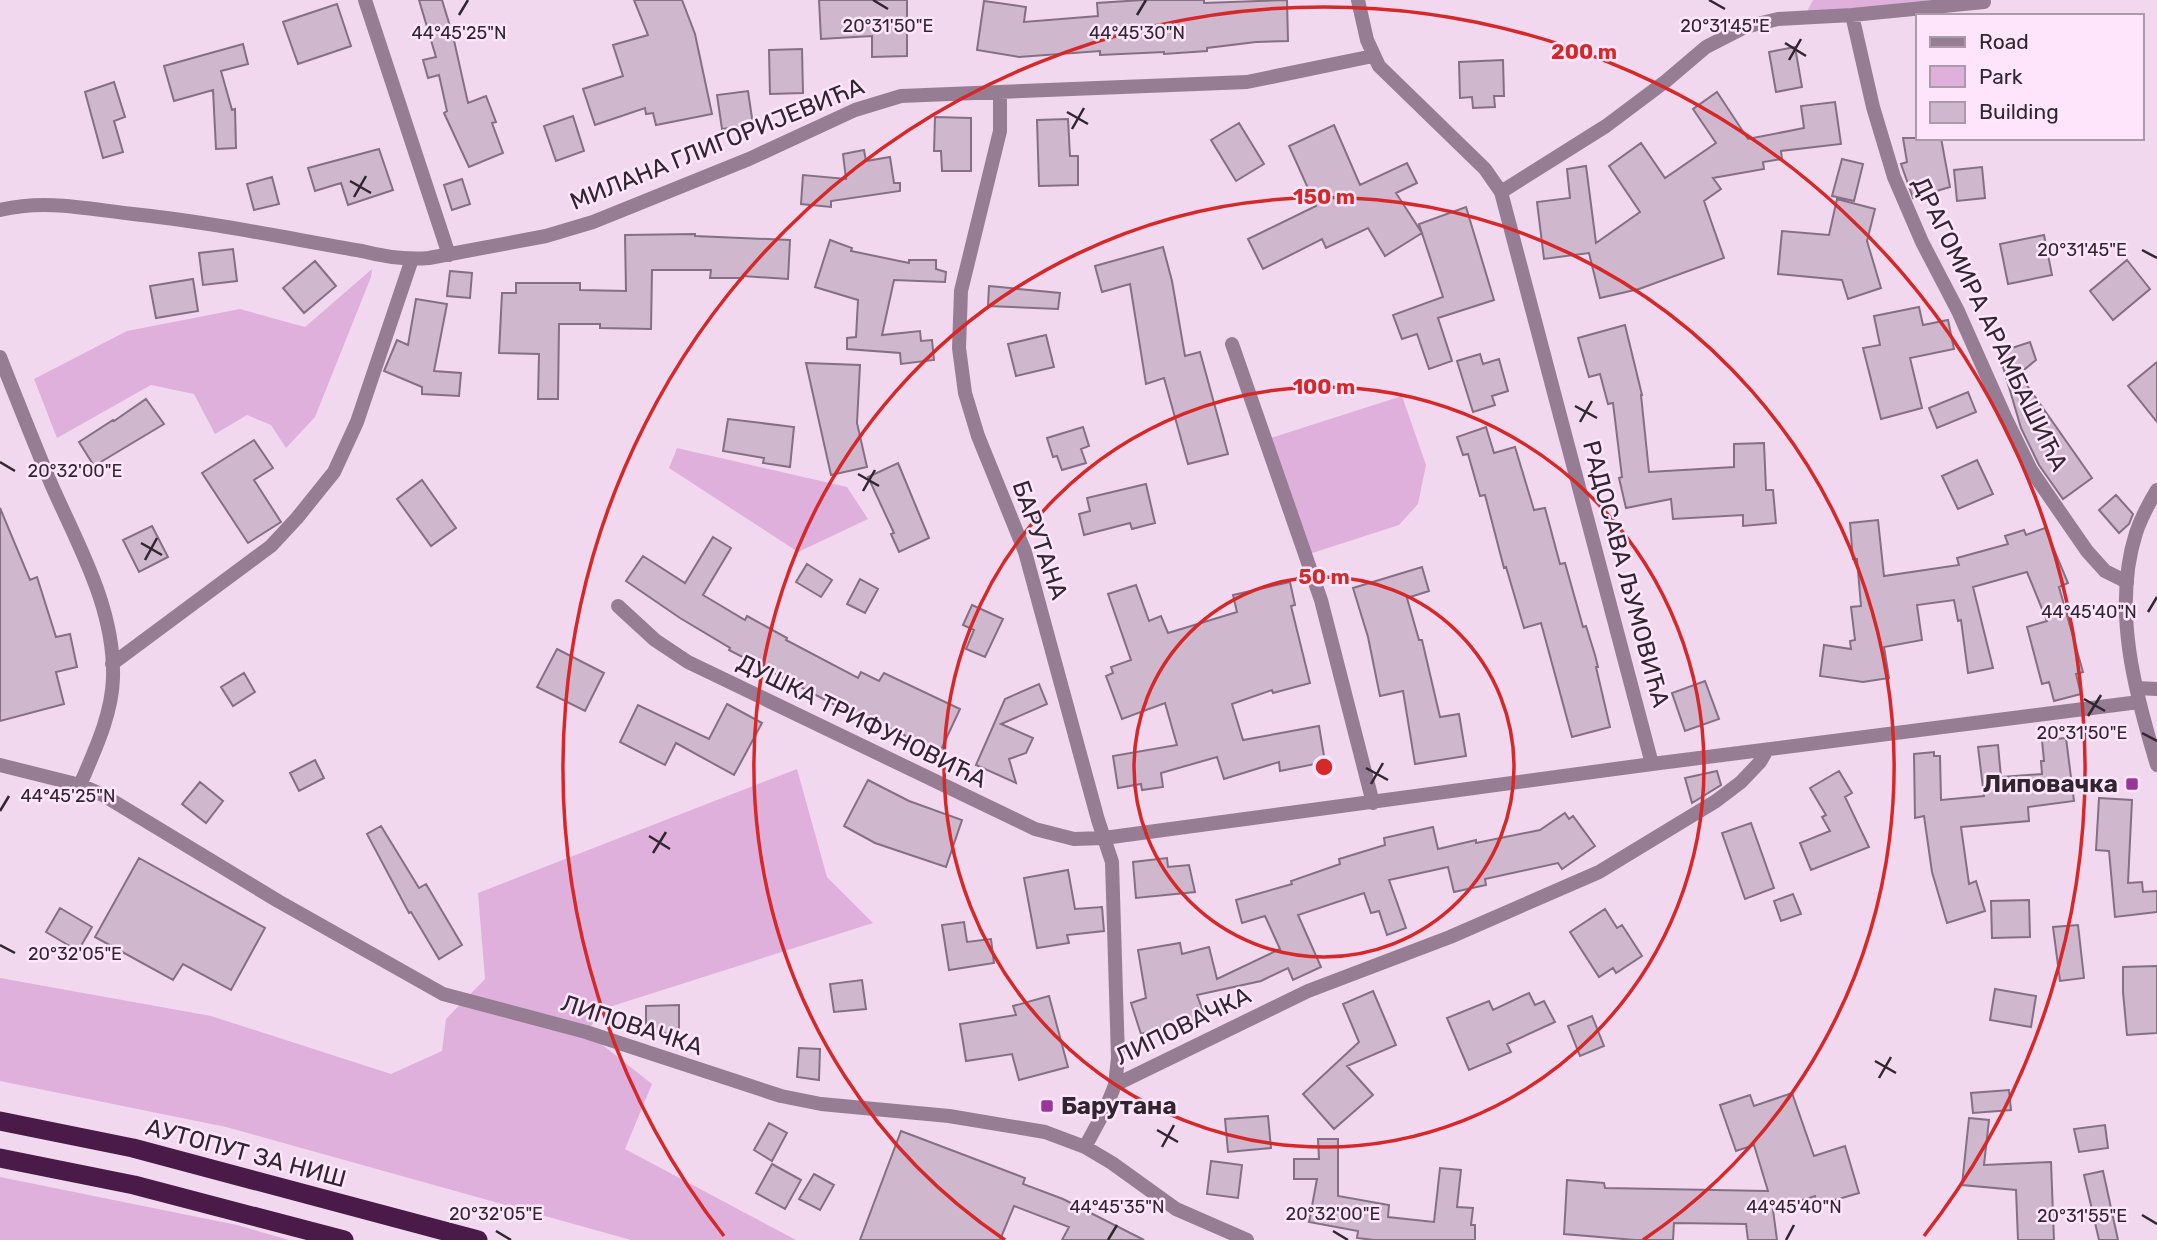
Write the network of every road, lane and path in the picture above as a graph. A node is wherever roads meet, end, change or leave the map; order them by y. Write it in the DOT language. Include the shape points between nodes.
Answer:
graph roads {
  1 [pos="365,0"];
  2 [pos="1359,0"];
  3 [pos="1984,2"];
  4 [pos="1852,15"];
  5 [pos="1373,56"];
  6 [pos="1000,93"];
  7 [pos="1501,192"];
  8 [pos="0,210"];
  9 [pos="449,255"];
  10 [pos="412,259"];
  11 [pos="1232,344"];
  12 [pos="0,357"];
  13 [pos="2157,489"];
  14 [pos="2127,582"];
  15 [pos="618,606"];
  16 [pos="112,664"];
  17 [pos="2157,689"];
  18 [pos="2138,695"];
  19 [pos="1768,750"];
  20 [pos="1652,764"];
  21 [pos="0,765"];
  22 [pos="2157,765"];
  23 [pos="80,785"];
  24 [pos="1373,803"];
  25 [pos="1104,838"];
  26 [pos="1115,1085"];
  27 [pos="0,1121"];
  28 [pos="1085,1147"];
  29 [pos="0,1158"];
  30 [pos="344,1240"];
  31 [pos="478,1240"];
  32 [pos="1247,1240"];
  1 -- 9 [label="street"];
  2 -- 5 [label="street, РАДОСАВА ЉУМОВИЋА"];
  3 -- 4 [label="street"];
  4 -- 7 [label="street" via="1778,19 1745,27 1706,47 1606,126"];
  4 -- 14 [label="street, ДРАГОМИРА АРАМБАШИЋА" via="1894,177 2006,419 2031,470 2087,551 2105,572"];
  5 -- 6 [label="street, МИЛАНА ГЛИГОРИЈЕВИЋА" via="1247,82"];
  5 -- 7 [label="street, РАДОСАВА ЉУМОВИЋА" via="1485,169"];
  6 -- 9 [label="street, МИЛАНА ГЛИГОРИЈЕВИЋА" via="901,96 878,102 603,218 546,236"];
  6 -- 25 [label="street, БАРУТАНА" via="1000,131 961,290 958,331 963,382 978,436 1025,552"];
  7 -- 20 [label="street, РАДОСАВА ЉУМОВИЋА"];
  8 -- 10 [label="street, МИЛАНА ГЛИГОРИЈЕВИЋА" via="35,204 83,206"];
  9 -- 10 [label="street, МИЛАНА ГЛИГОРИЈЕВИЋА"];
  10 -- 16 [label="street" via="357,422 334,471 271,546"];
  11 -- 24 [label="street" via="1321,600"];
  12 -- 16 [label="street" via="90,571 104,610"];
  13 -- 14 [label="street" via="2136,534"];
  14 -- 18 [label="street" via="2128,634"];
  15 -- 25 [label="street, ДУШКА ТРИФУНОВИЋА" via="688,662 754,695 1035,829 1057,837"];
  16 -- 23 [label="street" via="110,700"];
  17 -- 18 [label="street"];
  18 -- 19 [label="street"];
  18 -- 22 [label="street"];
  19 -- 20 [label="street, ДУШКА ТРИФУНОВИЋА"];
  19 -- 26 [label="street, ЛИПОВАЧКА" via="1741,782 1716,801 1599,872 1450,937 1308,991"];
  20 -- 24 [label="street, ДУШКА ТРИФУНОВИЋА"];
  21 -- 23 [label="street, ЛИПОВАЧКА"];
  23 -- 28 [label="street, ЛИПОВАЧКА" via="443,994 586,1032 780,1096 1026,1128"];
  24 -- 25 [label="street, ДУШКА ТРИФУНОВИЋА"];
  25 -- 26 [label="street, БАРУТАНА" via="1114,889"];
  26 -- 28 [label="street, ЛИПОВАЧКА"];
  27 -- 31 [label="highway, АУТОПУТ ЗА НИШ" via="133,1148"];
  28 -- 32 [label="street" via="1176,1209"];
  29 -- 30 [label="highway" via="134,1185"];
}
